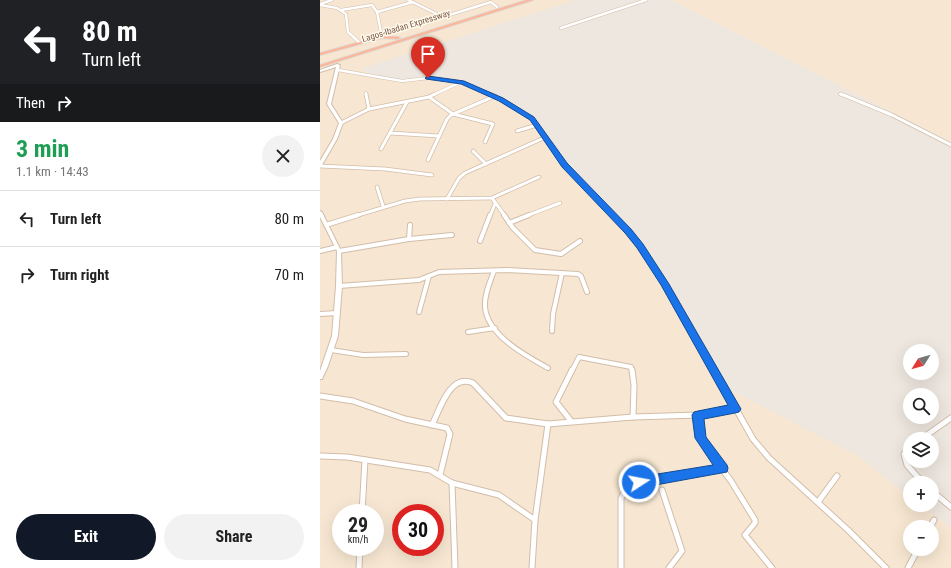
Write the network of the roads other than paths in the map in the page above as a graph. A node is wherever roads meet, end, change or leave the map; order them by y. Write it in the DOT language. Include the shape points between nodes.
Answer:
graph roads {
  1 [pos="332,0"];
  2 [pos="408,0"];
  3 [pos="520,0"];
  4 [pos="531,0"];
  5 [pos="646,0"];
  6 [pos="413,2"];
  7 [pos="320,4"];
  8 [pos="497,7"];
  9 [pos="341,10"];
  10 [pos="377,12"];
  11 [pos="561,28"];
  12 [pos="382,37"];
  13 [pos="398,38"];
  14 [pos="360,43"];
  15 [pos="384,46"];
  16 [pos="320,54"];
  17 [pos="320,61"];
  18 [pos="320,66"];
  19 [pos="338,68"];
  20 [pos="320,71"];
  21 [pos="462,82"];
  22 [pos="366,93"];
  23 [pos="840,94"];
  24 [pos="495,96"];
  25 [pos="429,97"];
  26 [pos="407,102"];
  27 [pos="369,109"];
  28 [pos="454,114"];
  29 [pos="341,123"];
  30 [pos="537,125"];
  31 [pos="517,131"];
  32 [pos="390,133"];
  33 [pos="439,136"];
  34 [pos="546,137"];
  35 [pos="485,142"];
  36 [pos="951,145"];
  37 [pos="381,149"];
  38 [pos="473,151"];
  39 [pos="428,160"];
  40 [pos="486,164"];
  41 [pos="320,165"];
  42 [pos="432,175"];
  43 [pos="539,178"];
  44 [pos="377,187"];
  45 [pos="492,198"];
  46 [pos="447,199"];
  47 [pos="560,203"];
  48 [pos="494,204"];
  49 [pos="383,206"];
  50 [pos="320,212"];
  51 [pos="323,221"];
  52 [pos="509,223"];
  53 [pos="410,224"];
  54 [pos="452,235"];
  55 [pos="409,238"];
  56 [pos="580,240"];
  57 [pos="480,241"];
  58 [pos="338,249"];
  59 [pos="320,251"];
  60 [pos="494,270"];
  61 [pos="562,273"];
  62 [pos="428,276"];
  63 [pos="339,286"];
  64 [pos="587,292"];
  65 [pos="419,312"];
  66 [pos="337,313"];
  67 [pos="320,314"];
  68 [pos="495,328"];
  69 [pos="552,330"];
  70 [pos="468,332"];
  71 [pos="331,350"];
  72 [pos="406,354"];
  73 [pos="548,368"];
  74 [pos="320,377"];
  75 [pos="320,396"];
  76 [pos="735,409"];
  77 [pos="698,415"];
  78 [pos="633,417"];
  79 [pos="951,418"];
  80 [pos="571,421"];
  81 [pos="548,424"];
  82 [pos="432,426"];
  83 [pos="930,432"];
  84 [pos="320,456"];
  85 [pos="364,460"];
  86 [pos="722,468"];
  87 [pos="910,468"];
  88 [pos="440,475"];
  89 [pos="837,476"];
  90 [pos="917,476"];
  91 [pos="452,483"];
  92 [pos="662,490"];
  93 [pos="939,496"];
  94 [pos="818,502"];
  95 [pos="362,504"];
  96 [pos="951,507"];
  97 [pos="535,520"];
  98 [pos="360,556"];
  99 [pos="914,556"];
  100 [pos="359,568"];
  101 [pos="455,568"];
  102 [pos="532,568"];
  103 [pos="621,568"];
  104 [pos="668,568"];
  105 [pos="772,568"];
  106 [pos="886,568"];
  107 [pos="908,568"];
  1 -- 7 [label="street"];
  2 -- 6 [label="street"];
  3 -- 8 [label="highway, Lagos-Ibadan Expressway"];
  4 -- 15 [label="highway, Lagos-Ibadan Expressway"];
  5 -- 11 [label="street"];
  6 -- 8 [label="street" via="443,17 491,2"];
  6 -- 10 [label="street"];
  7 -- 9 [label="street"];
  8 -- 13 [label="highway, Lagos-Ibadan Expressway"];
  9 -- 10 [label="street" via="372,5"];
  9 -- 14 [label="street" via="346,14 347,35"];
  10 -- 12 [label="street"];
  12 -- 13 [label="highway"];
  12 -- 14 [label="highway"];
  13 -- 17 [label="highway, Lagos-Ibadan Expressway"];
  14 -- 16 [label="highway"];
  15 -- 18 [label="highway, Lagos-Ibadan Expressway"];
  15 -- 19 [label="highway"];
  19 -- 20 [label="street"];
  19 -- 21 [label="street" via="402,81 428,78"];
  19 -- 29 [label="street" via="329,104"];
  21 -- 24 [label="street"];
  21 -- 25 [label="street"];
  22 -- 27 [label="street"];
  23 -- 36 [label="street" via="892,115"];
  24 -- 28 [label="street"];
  24 -- 30 [label="street" via="518,109"];
  25 -- 26 [label="street"];
  25 -- 28 [label="street"];
  26 -- 27 [label="street"];
  26 -- 32 [label="street"];
  27 -- 29 [label="street"];
  28 -- 33 [label="street" via="447,119"];
  28 -- 35 [label="street" via="493,124"];
  29 -- 41 [label="street" via="339,132"];
  30 -- 31 [label="street"];
  30 -- 34 [label="street"];
  32 -- 33 [label="street"];
  32 -- 37 [label="street"];
  33 -- 39 [label="street"];
  34 -- 40 [label="street"];
  34 -- 76 [label="street" via="564,165 640,246 665,284"];
  38 -- 40 [label="street"];
  40 -- 46 [label="street" via="458,178"];
  41 -- 42 [label="street"];
  43 -- 45 [label="street"];
  44 -- 49 [label="street"];
  45 -- 46 [label="street"];
  45 -- 48 [label="street"];
  46 -- 49 [label="street" via="420,199"];
  47 -- 52 [label="street"];
  48 -- 52 [label="street"];
  48 -- 57 [label="street"];
  49 -- 51 [label="street"];
  50 -- 51 [label="street"];
  51 -- 58 [label="street"];
  52 -- 56 [label="street" via="535,250 561,254"];
  53 -- 55 [label="street"];
  54 -- 55 [label="street"];
  55 -- 58 [label="street"];
  58 -- 59 [label="street"];
  58 -- 63 [label="street"];
  60 -- 61 [label="street"];
  60 -- 62 [label="street" via="439,272"];
  60 -- 68 [label="street" via="486,299 486,312"];
  61 -- 64 [label="street" via="581,276"];
  61 -- 69 [label="street"];
  62 -- 63 [label="street" via="419,280"];
  62 -- 65 [label="street"];
  63 -- 66 [label="street"];
  66 -- 67 [label="street"];
  66 -- 71 [label="street"];
  68 -- 70 [label="street"];
  68 -- 73 [label="street" via="517,348"];
  71 -- 72 [label="street" via="364,355"];
  71 -- 74 [label="street"];
  75 -- 82 [label="street" via="353,401"];
  76 -- 77 [label="street"];
  76 -- 94 [label="street" via="753,439 769,458"];
  77 -- 78 [label="street"];
  77 -- 86 [label="street" via="700,438"];
  78 -- 80 [label="street"];
  78 -- 80 [label="street" via="631,406 634,382 631,367 579,357 556,402"];
  79 -- 83 [label="street"];
  80 -- 81 [label="street"];
  81 -- 82 [label="street" via="506,418 473,383 465,379 452,387"];
  81 -- 97 [label="street"];
  82 -- 88 [label="street" via="447,428 449,431"];
  84 -- 85 [label="street"];
  85 -- 88 [label="street" via="430,470"];
  85 -- 95 [label="street"];
  86 -- 103 [label="street" via="639,482 625,490 621,498"];
  86 -- 105 [label="street" via="756,520 746,535"];
  87 -- 90 [label="street"];
  88 -- 91 [label="street"];
  89 -- 94 [label="street"];
  91 -- 97 [label="street" via="499,495"];
  91 -- 101 [label="street"];
  92 -- 104 [label="street" via="682,551"];
  93 -- 96 [label="street"];
  94 -- 106 [label="street"];
  97 -- 102 [label="street"];
  98 -- 100 [label="street"];
  99 -- 107 [label="street"];
}
